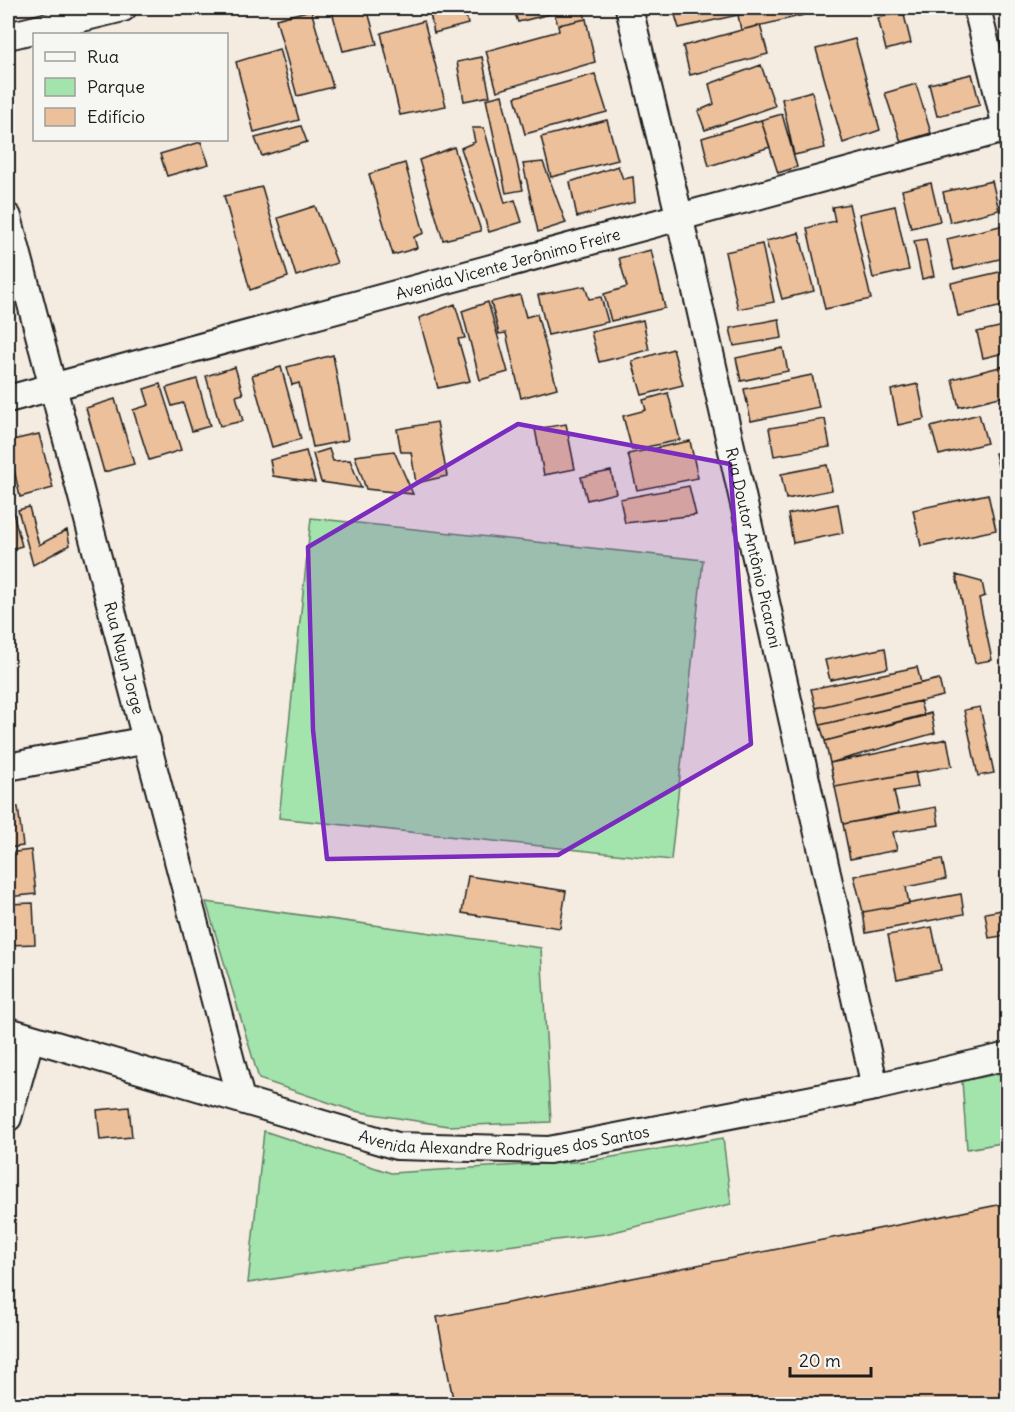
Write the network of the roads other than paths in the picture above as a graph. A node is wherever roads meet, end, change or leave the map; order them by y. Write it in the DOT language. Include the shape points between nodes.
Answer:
graph roads {
  1 [pos="123,8"];
  2 [pos="629,8"];
  3 [pos="977,8"];
  4 [pos="8,36"];
  5 [pos="1007,131"];
  6 [pos="679,215"];
  7 [pos="8,217"];
  8 [pos="52,386"];
  9 [pos="8,399"];
  10 [pos="147,740"];
  11 [pos="8,767"];
  12 [pos="19,1035"];
  13 [pos="1008,1056"];
  14 [pos="875,1087"];
  15 [pos="242,1099"];
  16 [pos="8,1118"];
  1 -- 4 [label="street"];
  2 -- 6 [label="street, Rua Doutor Antônio Picaroni"];
  3 -- 5 [label="street"];
  5 -- 6 [label="street, Avenida Vicente Jerônimo Freire"];
  6 -- 8 [label="street, Avenida Vicente Jerônimo Freire"];
  6 -- 14 [label="street, Rua Doutor Antônio Picaroni"];
  7 -- 8 [label="street, Rua Nayn Jorge"];
  8 -- 9 [label="street, Avenida Vicente Jerônimo Freire"];
  8 -- 10 [label="street, Rua Nayn Jorge"];
  10 -- 11 [label="street"];
  10 -- 15 [label="street, Rua Nayn Jorge"];
  12 -- 15 [label="street, Avenida Alexandre Rodrigues dos Santos"];
  12 -- 16 [label="street"];
  13 -- 14 [label="street, Avenida Alexandre Rodrigues dos Santos"];
  14 -- 15 [label="street, Avenida Alexandre Rodrigues dos Santos" via="549,1150 397,1146"];
}
